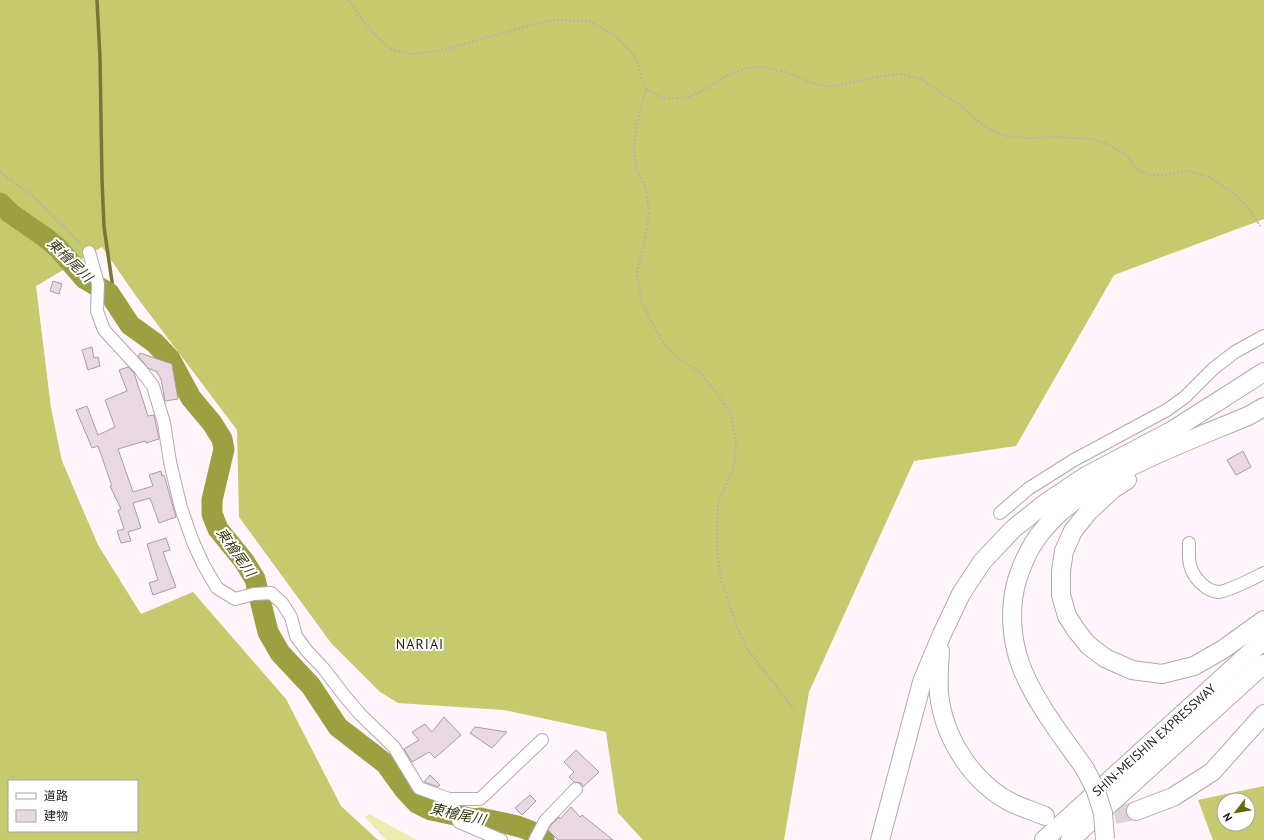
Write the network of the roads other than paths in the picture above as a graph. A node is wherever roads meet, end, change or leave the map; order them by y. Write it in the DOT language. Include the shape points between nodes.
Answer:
graph roads {
  1 [pos="89,252"];
  2 [pos="1264,336"];
  3 [pos="1264,372"];
  4 [pos="1264,407"];
  5 [pos="1180,444"];
  6 [pos="1000,513"];
  7 [pos="1189,543"];
  8 [pos="1264,574"];
  9 [pos="1264,620"];
  10 [pos="942,634"];
  11 [pos="1264,640"];
  12 [pos="1264,664"];
  13 [pos="1264,714"];
  14 [pos="542,740"];
  15 [pos="576,789"];
  16 [pos="449,799"];
  17 [pos="1136,811"];
  18 [pos="1045,816"];
  19 [pos="501,840"];
  20 [pos="535,840"];
  21 [pos="880,840"];
  22 [pos="1044,840"];
  23 [pos="1070,840"];
  24 [pos="1105,840"];
  1 -- 16 [label="street" via="98,284 97,311 104,330 152,386 164,423 181,508 193,542 217,588 235,599 271,593 291,617 296,636 307,651 360,714 394,747 419,788"];
  2 -- 6 [label="street" via="1235,352 1214,368 1185,397 1167,410 1028,488"];
  3 -- 10 [label="highway" via="1173,430 1086,476 1047,502 1013,530 982,562 961,594"];
  4 -- 5 [label="highway"];
  5 -- 9 [label="highway" via="1113,489 1089,511 1073,531 1064,551 1061,571 1061,595 1067,616 1088,645 1105,658 1132,670 1162,674 1194,666 1222,650"];
  5 -- 24 [label="highway, bridge" via="1138,463 1066,506 1033,544 1015,587 1011,610 1021,666 1035,695 1095,788 1103,813"];
  7 -- 8 [label="street" via="1190,567 1199,582 1208,589 1218,592"];
  10 -- 18 [label="highway" via="938,672 939,695 945,721 960,755 985,784 1013,803"];
  10 -- 21 [label="highway" via="922,682"];
  11 -- 22 [label="highway, SHIN-MEISHIN EXPRESSWAY"];
  12 -- 23 [label="highway, SHIN-MEISHIN EXPRESSWAY"];
  13 -- 17 [label="highway" via="1212,772 1173,797"];
  14 -- 16 [label="street" via="480,799"];
  15 -- 20 [label="street" via="545,821"];
  16 -- 19 [label="street" via="459,822"];
}
